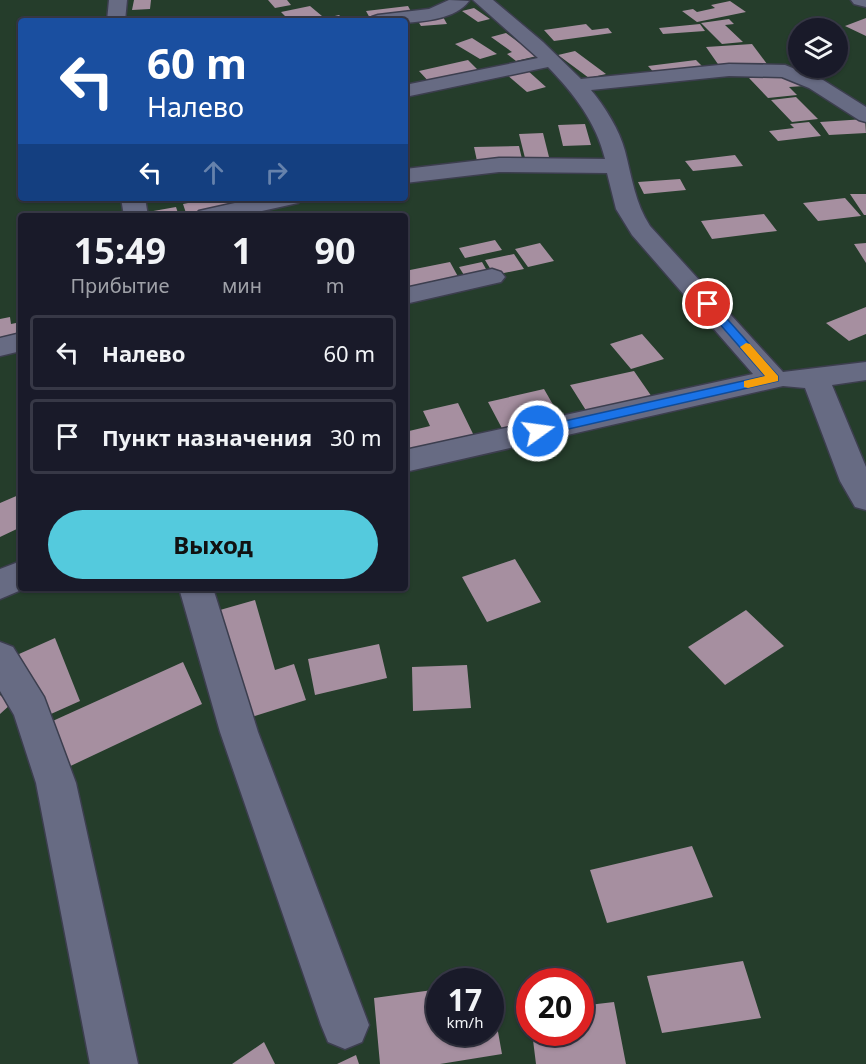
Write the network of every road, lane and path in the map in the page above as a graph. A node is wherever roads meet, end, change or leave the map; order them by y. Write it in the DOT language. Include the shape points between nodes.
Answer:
graph roads {
  1 [pos="118,0"];
  2 [pos="467,0"];
  3 [pos="860,0"];
  4 [pos="866,2"];
  5 [pos="116,18"];
  6 [pos="397,18"];
  7 [pos="551,61"];
  8 [pos="577,85"];
  9 [pos="408,90"];
  10 [pos="866,116"];
  11 [pos="617,166"];
  12 [pos="408,176"];
  13 [pos="276,201"];
  14 [pos="221,213"];
  15 [pos="492,277"];
  16 [pos="408,295"];
  17 [pos="18,343"];
  18 [pos="0,347"];
  19 [pos="866,371"];
  20 [pos="815,378"];
  21 [pos="773,379"];
  22 [pos="408,460"];
  23 [pos="866,498"];
  24 [pos="18,576"];
  25 [pos="0,585"];
  26 [pos="197,591"];
  27 [pos="0,658"];
  28 [pos="345,1025"];
  29 [pos="114,1064"];
  1 -- 5 [label="lane"];
  2 -- 6 [label="lane" via="436,12"];
  2 -- 7 [label="lane"];
  3 -- 4 [label="lane"];
  7 -- 8 [label="lane"];
  7 -- 9 [label="lane"];
  8 -- 10 [label="lane" via="729,70 784,71 816,84"];
  8 -- 11 [label="lane" via="595,108 610,139"];
  11 -- 12 [label="lane" via="499,165"];
  11 -- 21 [label="lane" via="627,205 650,243"];
  13 -- 14 [label="lane"];
  15 -- 16 [label="lane"];
  17 -- 18 [label="lane"];
  19 -- 20 [label="lane"];
  20 -- 21 [label="lane"];
  20 -- 23 [label="lane"];
  21 -- 22 [label="lane"];
  24 -- 25 [label="lane"];
  26 -- 28 [label="lane" via="239,732"];
  27 -- 29 [label="lane" via="31,709 56,783"];
}
